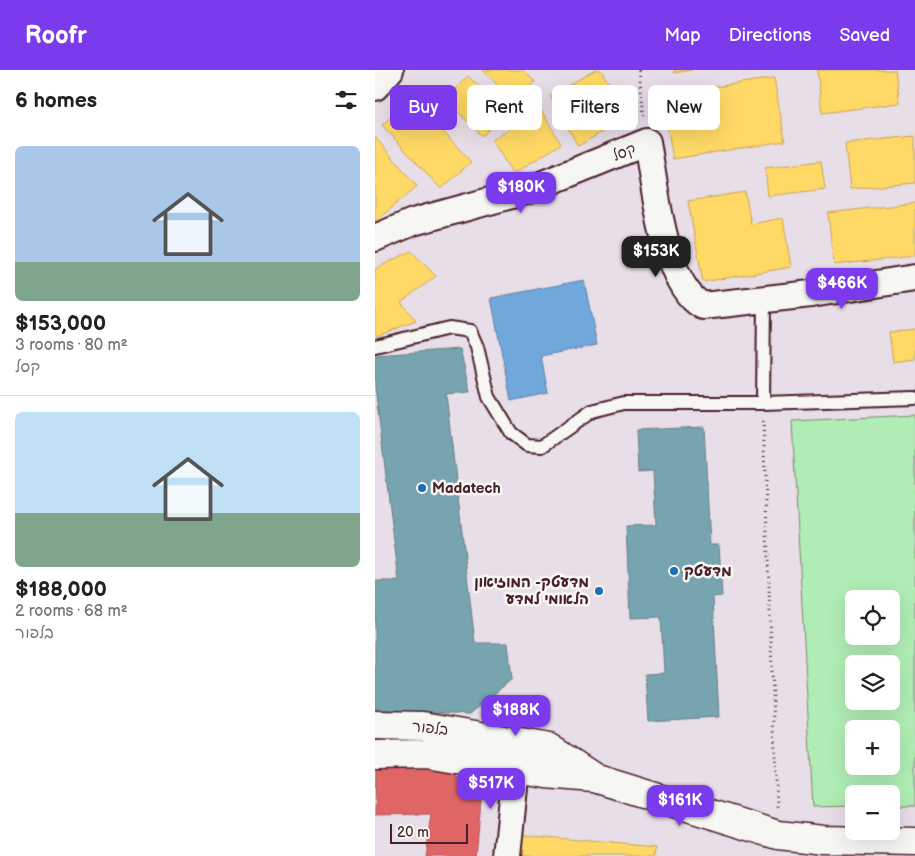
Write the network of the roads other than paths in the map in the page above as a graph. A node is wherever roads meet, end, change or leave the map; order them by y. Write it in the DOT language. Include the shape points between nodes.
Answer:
graph roads {
  1 [pos="391,70"];
  2 [pos="375,87"];
  3 [pos="375,238"];
  4 [pos="915,278"];
  5 [pos="763,300"];
  6 [pos="375,346"];
  7 [pos="915,398"];
  8 [pos="763,403"];
  9 [pos="375,726"];
  10 [pos="549,748"];
  11 [pos="375,755"];
  12 [pos="516,768"];
  13 [pos="594,778"];
  14 [pos="915,842"];
  15 [pos="792,843"];
  16 [pos="507,856"];
  1 -- 2 [label="street"];
  3 -- 5 [label="street, קסל" via="413,222 526,191 647,142 663,232 681,284 692,300 703,306"];
  4 -- 5 [label="street, קסל"];
  5 -- 8 [label="lane"];
  6 -- 8 [label="lane" via="449,328 470,331 489,397 511,433 527,445 542,446 592,411 624,403"];
  7 -- 8 [label="lane"];
  9 -- 10 [label="street, בלפור" via="423,726"];
  10 -- 12 [label="street" via="524,756"];
  10 -- 13 [label="street, בלפור"];
  11 -- 12 [label="street, בלפור" via="427,754"];
  12 -- 13 [label="street, בלפור"];
  12 -- 16 [label="street"];
  13 -- 15 [label="street, בלפור"];
  14 -- 15 [label="street, בלפור"];
}
